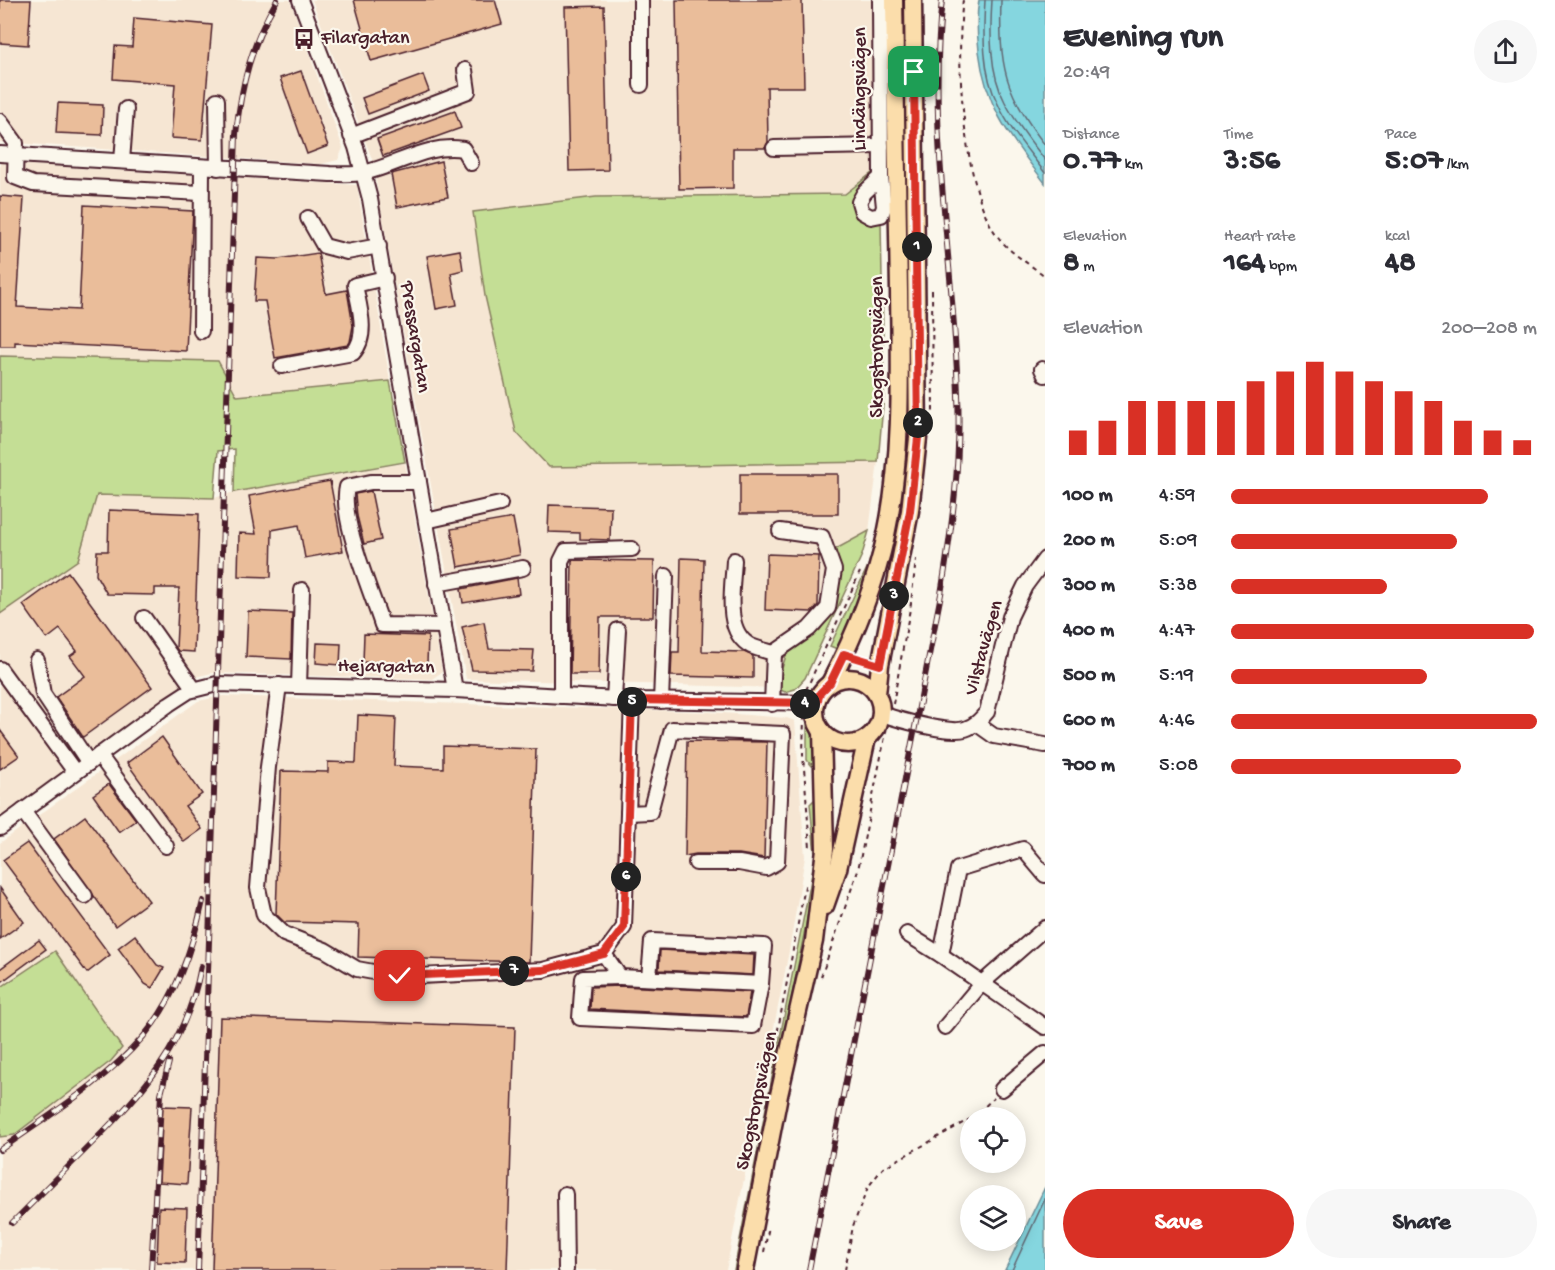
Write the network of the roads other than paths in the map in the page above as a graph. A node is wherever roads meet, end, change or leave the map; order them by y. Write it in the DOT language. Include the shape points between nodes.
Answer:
graph roads {
  1 [pos="300,0"];
  2 [pos="641,0"];
  3 [pos="880,0"];
  4 [pos="894,0"];
  5 [pos="913,0"];
  6 [pos="465,70"];
  7 [pos="641,86"];
  8 [pos="217,100"];
  9 [pos="126,109"];
  10 [pos="0,121"];
  11 [pos="351,136"];
  12 [pos="881,146"];
  13 [pos="774,148"];
  14 [pos="7,154"];
  15 [pos="122,161"];
  16 [pos="471,163"];
  17 [pos="201,167"];
  18 [pos="218,168"];
  19 [pos="363,173"];
  20 [pos="881,177"];
  21 [pos="201,193"];
  22 [pos="308,218"];
  23 [pos="379,246"];
  24 [pos="385,278"];
  25 [pos="201,332"];
  26 [pos="282,366"];
  27 [pos="419,482"];
  28 [pos="500,504"];
  29 [pos="426,521"];
  30 [pos="780,531"];
  31 [pos="632,549"];
  32 [pos="1045,559"];
  33 [pos="734,560"];
  34 [pos="523,568"];
  35 [pos="666,576"];
  36 [pos="436,584"];
  37 [pos="302,590"];
  38 [pos="144,618"];
  39 [pos="444,626"];
  40 [pos="618,630"];
  41 [pos="774,654"];
  42 [pos="37,660"];
  43 [pos="0,669"];
  44 [pos="830,683"];
  45 [pos="279,685"];
  46 [pos="298,686"];
  47 [pos="194,689"];
  48 [pos="455,690"];
  49 [pos="877,694"];
  50 [pos="561,696"];
  51 [pos="614,699"];
  52 [pos="632,700"];
  53 [pos="661,701"];
  54 [pos="817,703"];
  55 [pos="772,704"];
  56 [pos="886,716"];
  57 [pos="977,724"];
  58 [pos="822,731"];
  59 [pos="867,738"];
  60 [pos="1045,745"];
  61 [pos="94,759"];
  62 [pos="75,772"];
  63 [pos="23,811"];
  64 [pos="628,813"];
  65 [pos="0,828"];
  66 [pos="166,846"];
  67 [pos="696,863"];
  68 [pos="1045,875"];
  69 [pos="85,896"];
  70 [pos="1045,928"];
  71 [pos="907,934"];
  72 [pos="814,941"];
  73 [pos="604,954"];
  74 [pos="941,955"];
  75 [pos="620,977"];
  76 [pos="649,978"];
  77 [pos="761,984"];
  78 [pos="981,984"];
  79 [pos="945,1027"];
  80 [pos="1045,1027"];
  81 [pos="1045,1053"];
  82 [pos="1002,1089"];
  83 [pos="565,1194"];
  84 [pos="566,1270"];
  85 [pos="745,1270"];
  1 -- 11 [label="street, Pressargatan"];
  2 -- 7 [label="street"];
  3 -- 12 [label="street, Lindängsvägen"];
  4 -- 44 [label="main road, Skogstorpsvägen" via="898,449 893,496 877,570"];
  5 -- 49 [label="main road, Skogstorpsvägen" via="918,438 910,511"];
  6 -- 11 [label="street" via="468,91"];
  8 -- 18 [label="street"];
  9 -- 15 [label="street"];
  10 -- 14 [label="street" via="16,143"];
  11 -- 19 [label="street, Pressargatan"];
  12 -- 13 [label="street"];
  12 -- 20 [label="street, Lindängsvägen"];
  14 -- 15 [label="street"];
  14 -- 21 [label="street" via="15,177 33,184"];
  15 -- 17 [label="street"];
  16 -- 19 [label="street" via="463,148 448,146"];
  17 -- 18 [label="street"];
  17 -- 21 [label="street"];
  18 -- 19 [label="street"];
  19 -- 23 [label="street, Pressargatan"];
  21 -- 25 [label="street"];
  22 -- 23 [label="street" via="324,246 347,252"];
  23 -- 24 [label="street, Pressargatan"];
  24 -- 26 [label="street" via="355,285 361,329 360,345 353,353"];
  24 -- 27 [label="street, Pressargatan"];
  27 -- 29 [label="street, Pressargatan"];
  27 -- 39 [label="street" via="371,482 347,487 344,497 355,551 382,625"];
  28 -- 29 [label="street"];
  29 -- 36 [label="street, Pressargatan"];
  30 -- 41 [label="street" via="822,537 834,570 828,608 809,629"];
  31 -- 50 [label="street" via="566,551 561,561"];
  32 -- 57 [label="street, Vilstavägen" via="1025,586 1010,617 987,712"];
  33 -- 41 [label="street" via="732,600 736,631 750,645"];
  34 -- 36 [label="street"];
  35 -- 53 [label="street"];
  36 -- 39 [label="street, Pressargatan"];
  37 -- 46 [label="street"];
  38 -- 47 [label="street"];
  39 -- 48 [label="street, Pressargatan"];
  40 -- 51 [label="street"];
  41 -- 55 [label="street"];
  42 -- 61 [label="street" via="43,694"];
  43 -- 62 [label="street"];
  44 -- 49 [label="main road" via="853,678 869,684"];
  44 -- 54 [label="main road"];
  45 -- 46 [label="street, Hejargatan"];
  45 -- 47 [label="street, Hejargatan" via="216,684"];
  45 -- 73 [label="street" via="258,888 264,915 284,934 325,950 357,969 400,976 543,970"];
  46 -- 48 [label="street, Hejargatan"];
  47 -- 61 [label="street, Hejargatan"];
  48 -- 50 [label="street, Hejargatan"];
  49 -- 56 [label="main road"];
  50 -- 51 [label="street, Hejargatan"];
  51 -- 52 [label="street, Hejargatan"];
  52 -- 53 [label="street, Hejargatan"];
  52 -- 64 [label="street"];
  53 -- 55 [label="street, Hejargatan"];
  54 -- 55 [label="street, Hejargatan"];
  54 -- 58 [label="main road" via="816,717"];
  56 -- 57 [label="street, Vilstavägen" via="958,731"];
  56 -- 59 [label="main road"];
  57 -- 60 [label="street" via="994,736"];
  58 -- 59 [label="main road" via="844,743"];
  58 -- 72 [label="main road, Skogstorpsvägen" via="825,849"];
  59 -- 72 [label="main road, Skogstorpsvägen" via="838,869"];
  61 -- 62 [label="street, Hejargatan"];
  61 -- 66 [label="street"];
  62 -- 63 [label="street, Hejargatan"];
  63 -- 65 [label="street, Hejargatan"];
  63 -- 69 [label="street"];
  64 -- 67 [label="street" via="650,812 672,729 783,734 777,862 765,868 739,862"];
  64 -- 73 [label="street" via="624,927"];
  68 -- 74 [label="street" via="1023,849 958,869"];
  70 -- 78 [label="street"];
  71 -- 74 [label="street"];
  72 -- 85 [label="main road, Skogstorpsvägen"];
  73 -- 75 [label="street"];
  74 -- 78 [label="street"];
  75 -- 76 [label="street"];
  75 -- 77 [label="street" via="583,978 579,1018 753,1026"];
  76 -- 77 [label="street"];
  76 -- 77 [label="street" via="652,941 764,946"];
  78 -- 79 [label="street"];
  78 -- 80 [label="street"];
  81 -- 82 [label="street"];
  83 -- 84 [label="street"];
}
